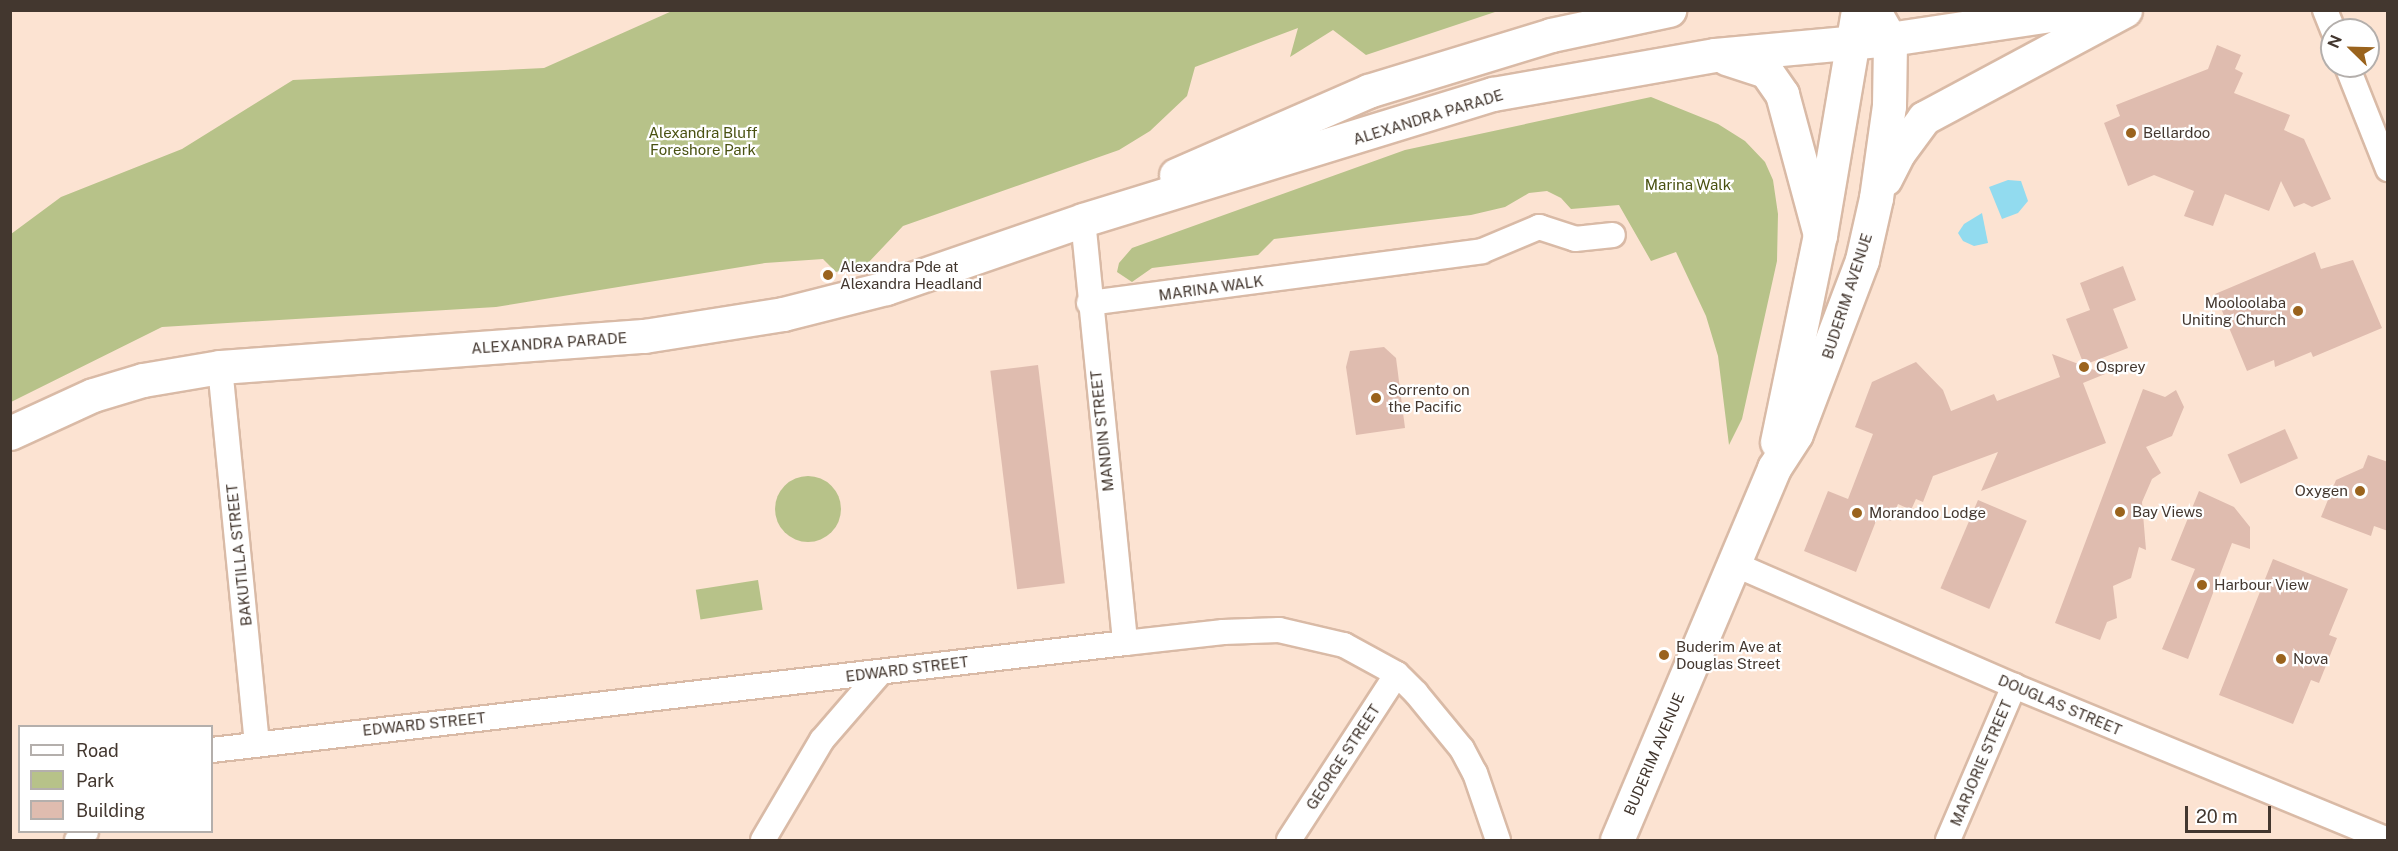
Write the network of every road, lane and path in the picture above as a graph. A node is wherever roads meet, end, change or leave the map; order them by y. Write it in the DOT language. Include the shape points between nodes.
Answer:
graph roads {
  1 [pos="1669,10"];
  2 [pos="1858,10"];
  3 [pos="1873,10"];
  4 [pos="2083,10"];
  5 [pos="2125,10"];
  6 [pos="1890,39"];
  7 [pos="1852,42"];
  8 [pos="1715,55"];
  9 [pos="2352,78"];
  10 [pos="2388,169"];
  11 [pos="1876,198"];
  12 [pos="1083,220"];
  13 [pos="1613,235"];
  14 [pos="1820,235"];
  15 [pos="1089,303"];
  16 [pos="220,367"];
  17 [pos="10,433"];
  18 [pos="1774,468"];
  19 [pos="1734,564"];
  20 [pos="1125,643"];
  21 [pos="880,673"];
  22 [pos="1397,674"];
  23 [pos="2014,686"];
  24 [pos="257,743"];
  25 [pos="213,750"];
  26 [pos="763,840"];
  27 [pos="1289,840"];
  28 [pos="1498,840"];
  29 [pos="1617,840"];
  30 [pos="1948,840"];
  31 [pos="2388,840"];
  1 -- 12 [label="main road, ALEXANDRA PARADE" via="1551,35 1368,91 1190,168"];
  2 -- 7 [label="main road, BUDERIM AVENUE"];
  3 -- 6 [label="main road"];
  4 -- 6 [label="main road, ALEXANDRA PARADE"];
  5 -- 11 [label="main road" via="1924,118 1899,152"];
  6 -- 7 [label="main road, ALEXANDRA PARADE"];
  6 -- 11 [label="main road, BUDERIM AVENUE" via="1889,106"];
  7 -- 8 [label="main road, ALEXANDRA PARADE"];
  7 -- 14 [label="main road, BUDERIM AVENUE"];
  8 -- 12 [label="main road, ALEXANDRA PARADE" via="1493,94"];
  8 -- 14 [label="main road" via="1766,71 1775,81 1782,94"];
  9 -- 10 [label="street"];
  11 -- 18 [label="main road, BUDERIM AVENUE" via="1862,260 1835,337 1796,434"];
  12 -- 15 [label="street, MANDIN STREET"];
  12 -- 16 [label="main road, ALEXANDRA PARADE" via="886,288 707,328"];
  13 -- 15 [label="street, MARINA WALK" via="1575,239 1539,227 1482,251"];
  14 -- 18 [label="main road, BUDERIM AVENUE" via="1779,424"];
  15 -- 20 [label="street, MANDIN STREET"];
  16 -- 17 [label="main road, ALEXANDRA PARADE" via="143,380 93,395"];
  16 -- 24 [label="street, BAKUTILLA STREET"];
  18 -- 19 [label="main road, BUDERIM AVENUE"];
  19 -- 23 [label="street, DOUGLAS STREET"];
  19 -- 29 [label="main road, BUDERIM AVENUE"];
  20 -- 21 [label="street, EDWARD STREET"];
  20 -- 22 [label="street, EDWARD STREET" via="1279,630 1344,645"];
  21 -- 24 [label="street, EDWARD STREET"];
  21 -- 26 [label="street" via="822,740"];
  22 -- 27 [label="street, GEORGE STREET"];
  22 -- 28 [label="street, EDWARD STREET" via="1462,749"];
  23 -- 30 [label="street, MARJORIE STREET"];
  23 -- 31 [label="street, DOUGLAS STREET"];
  24 -- 25 [label="street, EDWARD STREET"];
}
